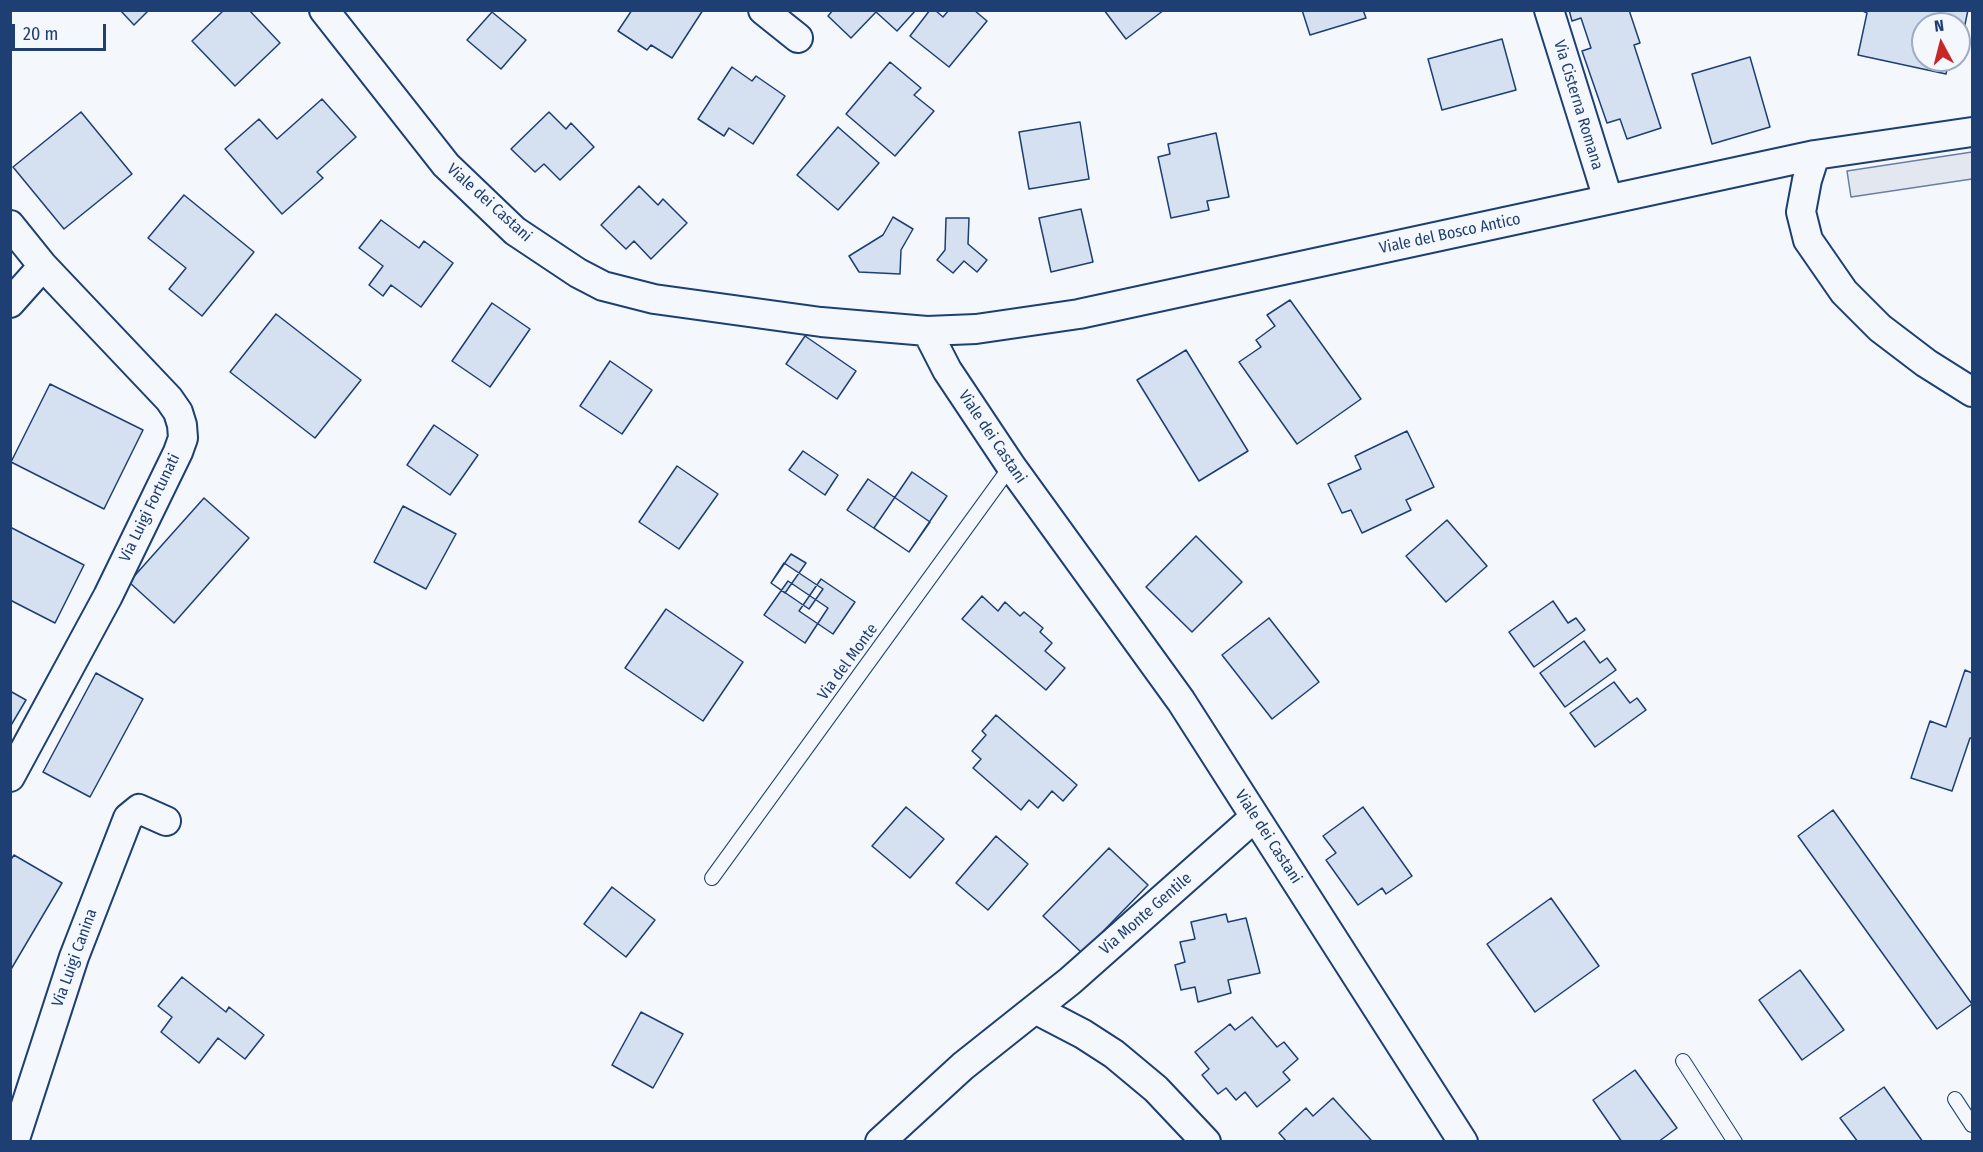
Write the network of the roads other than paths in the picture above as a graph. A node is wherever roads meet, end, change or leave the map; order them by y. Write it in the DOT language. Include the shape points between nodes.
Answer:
graph roads {
  1 [pos="763,10"];
  2 [pos="1549,10"];
  3 [pos="337,16"];
  4 [pos="798,38"];
  5 [pos="1972,132"];
  6 [pos="1815,154"];
  7 [pos="1608,199"];
  8 [pos="10,225"];
  9 [pos="43,266"];
  10 [pos="10,303"];
  11 [pos="927,331"];
  12 [pos="1972,392"];
  13 [pos="1011,466"];
  14 [pos="10,777"];
  15 [pos="1255,817"];
  16 [pos="166,820"];
  17 [pos="712,879"];
  18 [pos="1035,1009"];
  19 [pos="1683,1061"];
  20 [pos="1956,1099"];
  21 [pos="1972,1125"];
  22 [pos="14,1142"];
  23 [pos="880,1142"];
  24 [pos="1206,1142"];
  25 [pos="1463,1142"];
  26 [pos="1735,1142"];
  1 -- 4 [label="street"];
  2 -- 7 [label="street, Via Cisterna Romana"];
  3 -- 11 [label="street, Viale dei Castani" via="446,165 515,231 586,278 611,289 654,299 821,322"];
  5 -- 6 [label="street, Viale del Bosco Antico"];
  6 -- 7 [label="street, Viale del Bosco Antico"];
  6 -- 12 [label="street" via="1801,212 1808,240 1844,292 1880,328"];
  7 -- 11 [label="street, Viale del Bosco Antico" via="1079,314 976,330"];
  8 -- 9 [label="street, Via Luigi Fortunati"];
  9 -- 10 [label="street"];
  9 -- 14 [label="street, Via Luigi Fortunati" via="169,399 178,412 183,438 108,596"];
  11 -- 13 [label="street, Viale dei Castani" via="947,370"];
  13 -- 15 [label="street, Viale dei Castani" via="1181,701"];
  13 -- 17 [label="lane, Via del Monte"];
  15 -- 18 [label="street, Via Monte Gentile"];
  15 -- 25 [label="street, Viale dei Castani"];
  16 -- 22 [label="street, Via Luigi Canina" via="139,808 128,818 74,957"];
  18 -- 23 [label="street, Via Monte Gentile" via="963,1066"];
  18 -- 24 [label="street" via="1121,1059"];
  19 -- 26 [label="lane"];
  20 -- 21 [label="lane"];
}
